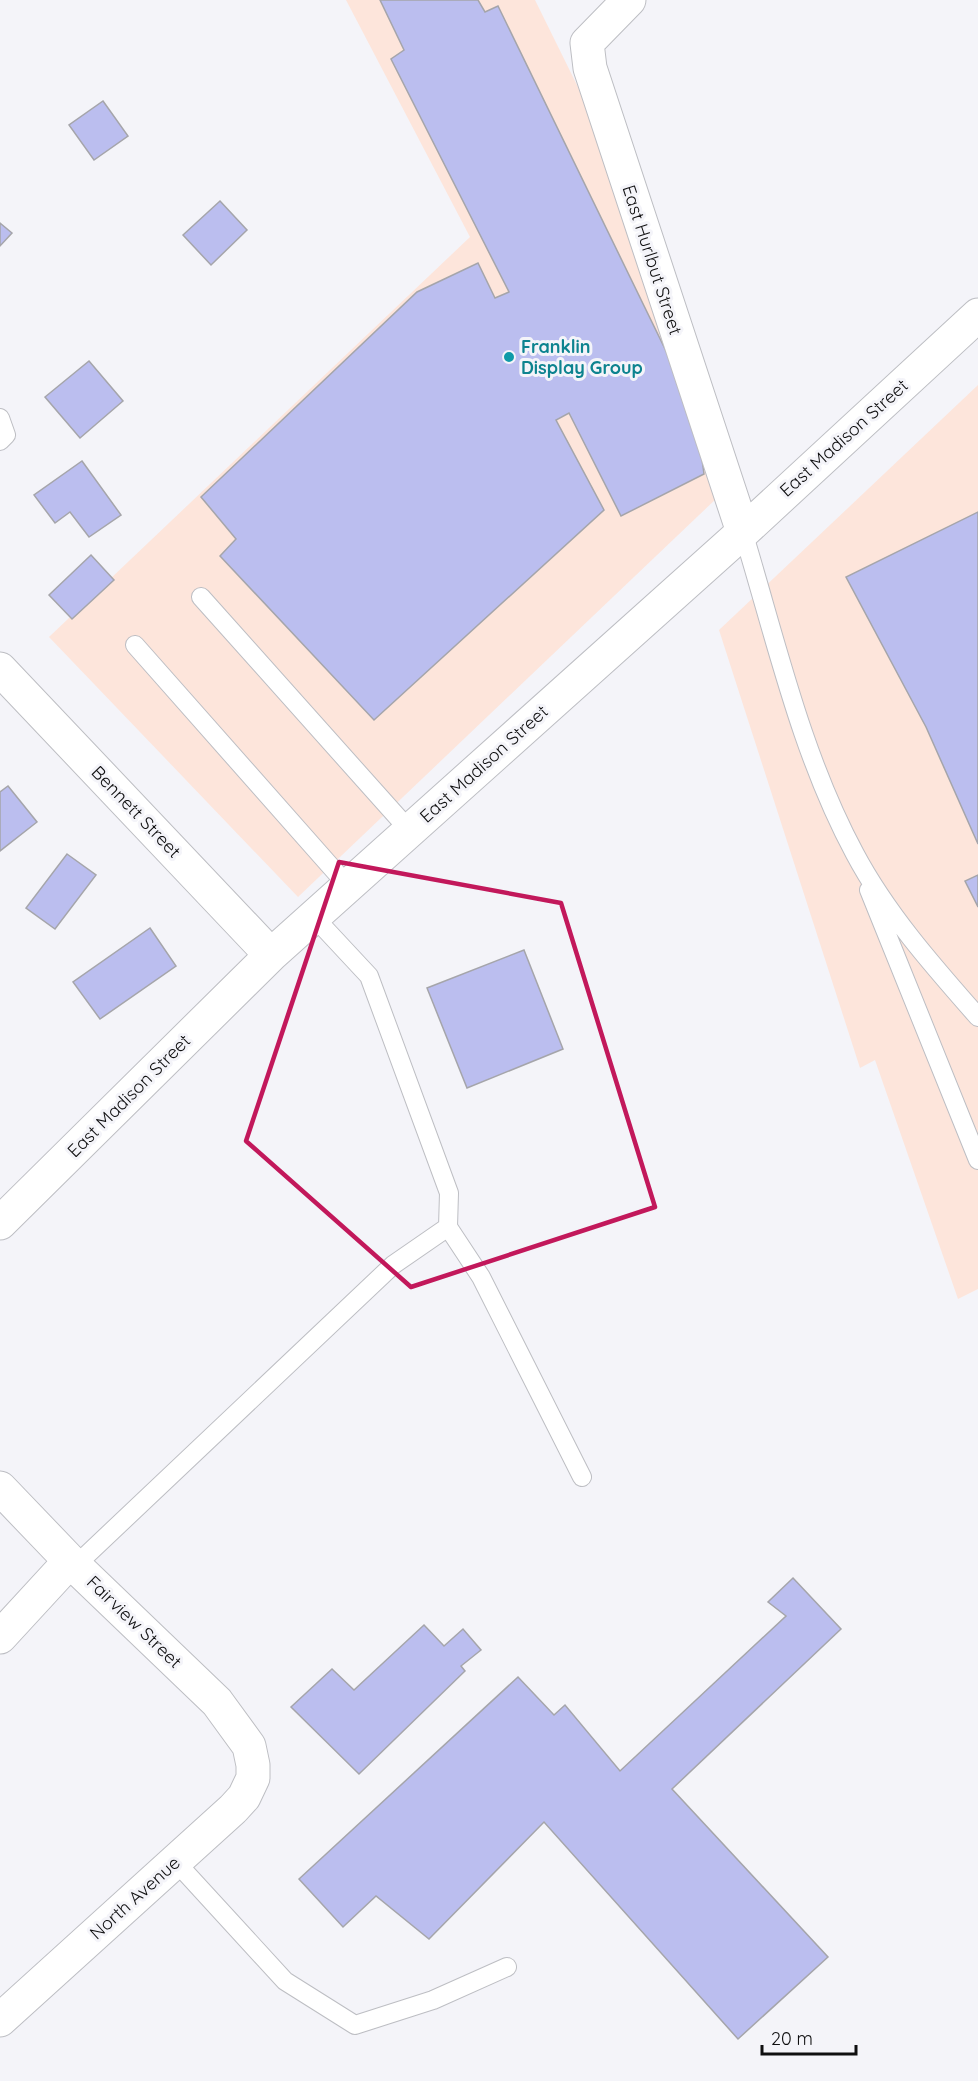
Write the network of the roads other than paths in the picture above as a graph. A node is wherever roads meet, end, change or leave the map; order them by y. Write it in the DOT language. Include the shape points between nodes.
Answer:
graph roads {
  1 [pos="629,0"];
  2 [pos="978,315"];
  3 [pos="0,418"];
  4 [pos="0,441"];
  5 [pos="743,532"];
  6 [pos="201,597"];
  7 [pos="135,645"];
  8 [pos="0,669"];
  9 [pos="410,831"];
  10 [pos="855,855"];
  11 [pos="348,886"];
  12 [pos="314,917"];
  13 [pos="271,955"];
  14 [pos="978,1017"];
  15 [pos="978,1160"];
  16 [pos="0,1223"];
  17 [pos="448,1227"];
  18 [pos="582,1477"];
  19 [pos="0,1488"];
  20 [pos="73,1563"];
  21 [pos="0,1637"];
  22 [pos="254,1765"];
  23 [pos="175,1861"];
  24 [pos="507,1968"];
  25 [pos="0,2020"];
  1 -- 5 [label="street, East Hurlbut Street" via="587,44 590,68"];
  2 -- 5 [label="street, East Madison Street"];
  3 -- 4 [label="lane" via="6,435"];
  5 -- 9 [label="street, East Madison Street"];
  5 -- 10 [label="lane" via="818,777"];
  6 -- 9 [label="lane"];
  7 -- 11 [label="lane"];
  8 -- 13 [label="street, Bennett Street"];
  9 -- 11 [label="street, East Madison Street"];
  10 -- 14 [label="lane" via="920,952"];
  10 -- 15 [label="lane"];
  11 -- 12 [label="street, East Madison Street"];
  12 -- 13 [label="street, East Madison Street"];
  12 -- 17 [label="lane" via="369,976 449,1193"];
  13 -- 16 [label="street, East Madison Street"];
  17 -- 18 [label="lane" via="481,1277"];
  17 -- 20 [label="lane" via="393,1265"];
  19 -- 20 [label="street, Fairview Street"];
  20 -- 21 [label="street"];
  20 -- 22 [label="street, Fairview Street" via="217,1702 249,1746"];
  22 -- 23 [label="street, North Avenue" via="244,1797"];
  23 -- 24 [label="lane" via="285,1981 355,2025 433,2000"];
  23 -- 25 [label="street, North Avenue"];
}
